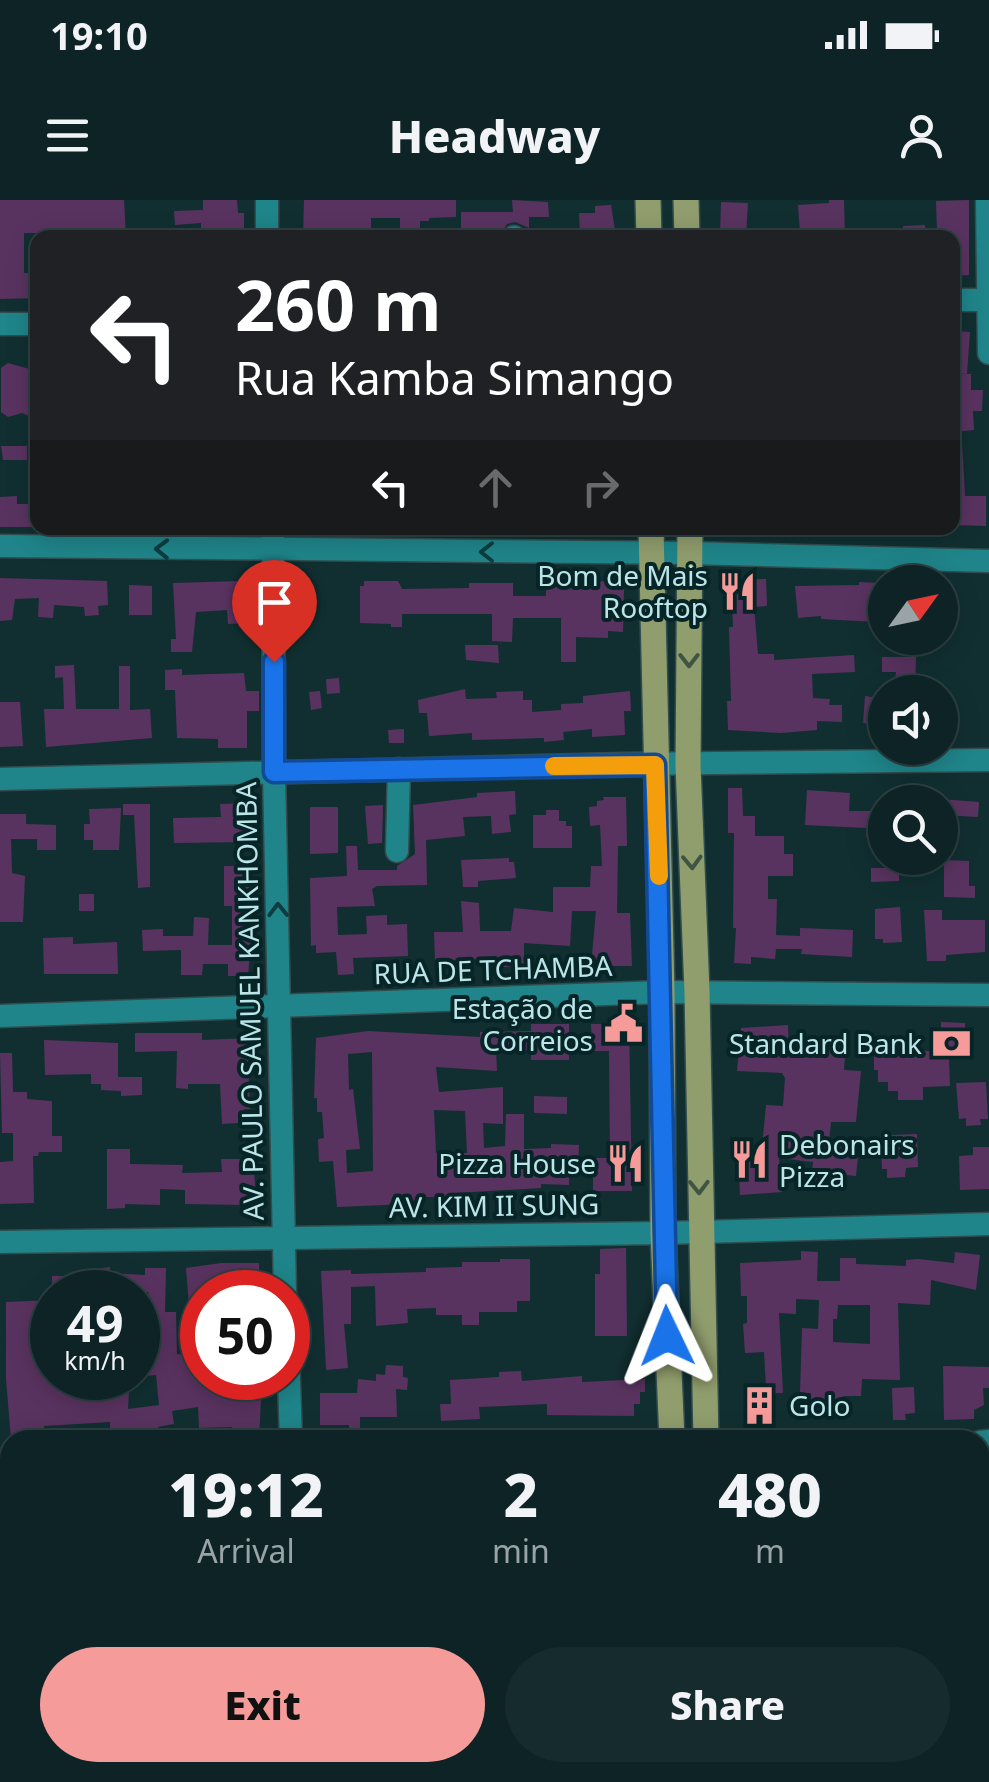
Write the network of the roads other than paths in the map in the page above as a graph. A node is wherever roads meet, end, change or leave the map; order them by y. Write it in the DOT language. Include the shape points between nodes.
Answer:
graph roads {
  1 [pos="267,200"];
  2 [pos="648,200"];
  3 [pos="686,200"];
  4 [pos="987,200"];
  5 [pos="268,230"];
  6 [pos="649,230"];
  7 [pos="687,230"];
  8 [pos="988,244"];
  9 [pos="960,300"];
  10 [pos="988,300"];
  11 [pos="0,324"];
  12 [pos="30,324"];
  13 [pos="989,354"];
  14 [pos="273,539"];
  15 [pos="651,540"];
  16 [pos="690,540"];
  17 [pos="0,546"];
  18 [pos="989,561"];
  19 [pos="989,760"];
  20 [pos="655,765"];
  21 [pos="688,765"];
  22 [pos="399,770"];
  23 [pos="274,772"];
  24 [pos="0,780"];
  25 [pos="397,851"];
  26 [pos="662,992"];
  27 [pos="696,992"];
  28 [pos="989,995"];
  29 [pos="280,1008"];
  30 [pos="0,1016"];
  31 [pos="989,1224"];
  32 [pos="699,1232"];
  33 [pos="663,1233"];
  34 [pos="283,1238"];
  35 [pos="0,1242"];
  36 [pos="284,1270"];
  37 [pos="290,1400"];
  38 [pos="291,1430"];
  39 [pos="672,1430"];
  40 [pos="706,1430"];
  1 -- 5 [label="street"];
  2 -- 6 [label="main road"];
  3 -- 7 [label="main road"];
  4 -- 8 [label="street"];
  8 -- 10 [label="street"];
  9 -- 10 [label="street"];
  10 -- 13 [label="street"];
  11 -- 12 [label="street"];
  15 -- 14 [label="street, one-way"];
  14 -- 17 [label="street, one-way"];
  14 -- 23 [label="street, AV. PAULO SAMUEL KANKHOMBA"];
  15 -- 16 [label="street"];
  15 -- 20 [label="main road"];
  16 -- 18 [label="street"];
  16 -- 21 [label="main road, one-way"];
  19 -- 21 [label="street"];
  20 -- 21 [label="street"];
  20 -- 22 [label="street"];
  20 -- 26 [label="main road"];
  21 -- 27 [label="main road, one-way"];
  22 -- 23 [label="street"];
  22 -- 25 [label="street"];
  23 -- 24 [label="street"];
  29 -- 23 [label="street, AV. PAULO SAMUEL KANKHOMBA, one-way"];
  26 -- 27 [label="street, RUA DE TCHAMBA"];
  26 -- 29 [label="street, RUA DE TCHAMBA"];
  26 -- 33 [label="main road"];
  27 -- 28 [label="street, RUA DE TCHAMBA"];
  27 -- 32 [label="main road, one-way"];
  29 -- 30 [label="street, RUA DE TCHAMBA"];
  29 -- 34 [label="street, AV. PAULO SAMUEL KANKHOMBA"];
  31 -- 32 [label="street, AV. KIM II SUNG"];
  32 -- 33 [label="street, AV. KIM II SUNG"];
  32 -- 40 [label="main road"];
  33 -- 34 [label="street, AV. KIM II SUNG"];
  33 -- 39 [label="main road"];
  34 -- 35 [label="street, AV. KIM II SUNG"];
  34 -- 36 [label="street, AV. PAULO SAMUEL KANKHOMBA"];
  37 -- 38 [label="street"];
}
